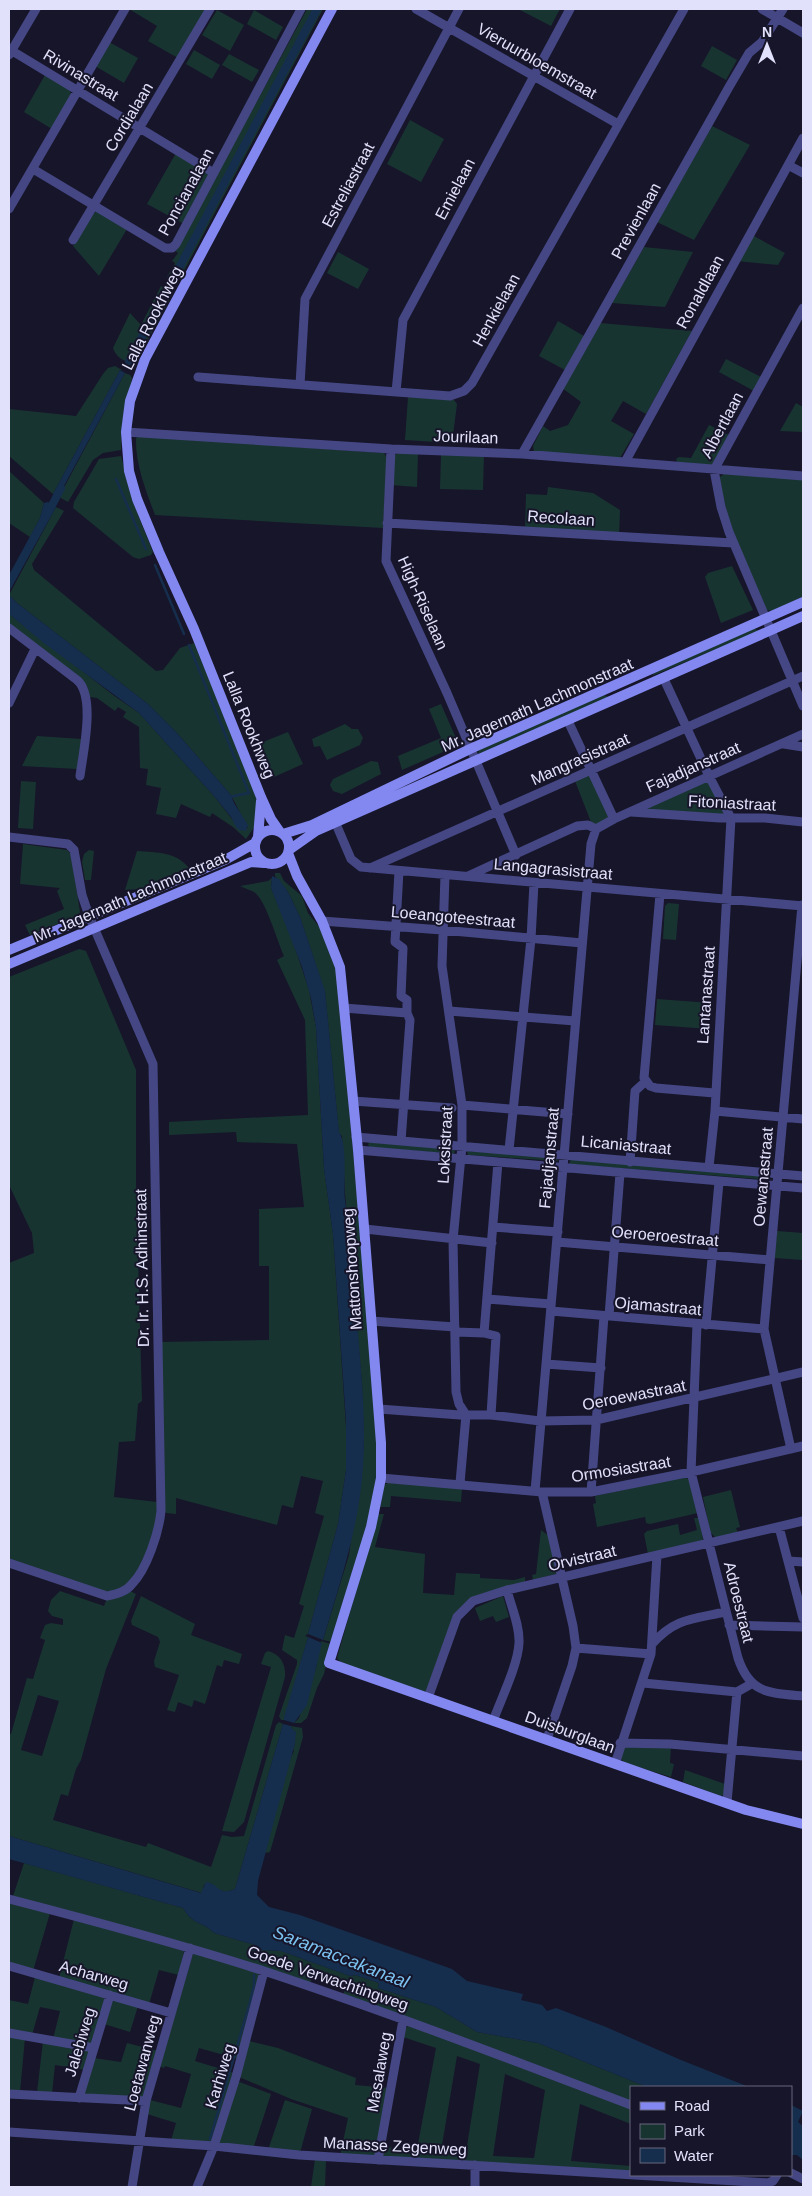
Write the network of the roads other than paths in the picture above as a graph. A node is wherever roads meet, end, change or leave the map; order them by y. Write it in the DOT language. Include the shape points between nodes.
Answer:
graph roads {
  1 [pos="36,9"];
  2 [pos="125,9"];
  3 [pos="210,9"];
  4 [pos="301,9"];
  5 [pos="332,9"];
  6 [pos="416,9"];
  7 [pos="459,9"];
  8 [pos="570,9"];
  9 [pos="684,9"];
  10 [pos="762,9"];
  11 [pos="783,9"];
  12 [pos="778,18"];
  13 [pos="448,28"];
  14 [pos="803,33"];
  15 [pos="10,52"];
  16 [pos="533,76"];
  17 [pos="77,91"];
  18 [pos="618,124"];
  19 [pos="140,128"];
  20 [pos="803,138"];
  21 [pos="788,165"];
  22 [pos="33,169"];
  23 [pos="214,173"];
  24 [pos="803,173"];
  25 [pos="94,206"];
  26 [pos="9,209"];
  27 [pos="73,240"];
  28 [pos="803,308"];
  29 [pos="198,377"];
  30 [pos="300,385"];
  31 [pos="396,392"];
  32 [pos="126,432"];
  33 [pos="391,449"];
  34 [pos="522,454"];
  35 [pos="625,462"];
  36 [pos="714,470"];
  37 [pos="803,476"];
  38 [pos="387,523"];
  39 [pos="733,543"];
  40 [pos="803,602"];
  41 [pos="803,616"];
  42 [pos="765,619"];
  43 [pos="9,628"];
  44 [pos="770,631"];
  45 [pos="35,649"];
  46 [pos="646,673"];
  47 [pos="803,676"];
  48 [pos="664,679"];
  49 [pos="792,681"];
  50 [pos="651,684"];
  51 [pos="607,690"];
  52 [pos="613,701"];
  53 [pos="9,703"];
  54 [pos="803,706"];
  55 [pos="568,721"];
  56 [pos="686,729"];
  57 [pos="803,734"];
  58 [pos="783,744"];
  59 [pos="803,747"];
  60 [pos="470,749"];
  61 [pos="475,761"];
  62 [pos="590,770"];
  63 [pos="80,776"];
  64 [pos="709,776"];
  65 [pos="394,791"];
  66 [pos="261,797"];
  67 [pos="497,812"];
  68 [pos="628,812"];
  69 [pos="614,818"];
  70 [pos="731,818"];
  71 [pos="334,819"];
  72 [pos="803,822"];
  73 [pos="596,829"];
  74 [pos="281,833"];
  75 [pos="9,836"];
  76 [pos="256,840"];
  77 [pos="288,852"];
  78 [pos="516,855"];
  79 [pos="267,863"];
  80 [pos="370,868"];
  81 [pos="399,871"];
  82 [pos="297,876"];
  83 [pos="445,876"];
  84 [pos="466,877"];
  85 [pos="534,883"];
  86 [pos="588,887"];
  87 [pos="660,894"];
  88 [pos="726,900"];
  89 [pos="802,906"];
  90 [pos="89,916"];
  91 [pos="322,921"];
  92 [pos="395,926"];
  93 [pos="94,928"];
  94 [pos="442,930"];
  95 [pos="531,939"];
  96 [pos="582,943"];
  97 [pos="9,950"];
  98 [pos="9,964"];
  99 [pos="799,980"];
  100 [pos="344,1008"];
  101 [pos="449,1011"];
  102 [pos="406,1014"];
  103 [pos="524,1017"];
  104 [pos="575,1021"];
  105 [pos="646,1081"];
  106 [pos="714,1093"];
  107 [pos="353,1101"];
  108 [pos="404,1105"];
  109 [pos="462,1105"];
  110 [pos="452,1108"];
  111 [pos="514,1110"];
  112 [pos="715,1111"];
  113 [pos="568,1114"];
  114 [pos="783,1118"];
  115 [pos="803,1119"];
  116 [pos="356,1136"];
  117 [pos="401,1141"];
  118 [pos="462,1146"];
  119 [pos="358,1150"];
  120 [pos="510,1150"];
  121 [pos="564,1155"];
  122 [pos="461,1159"];
  123 [pos="498,1162"];
  124 [pos="630,1162"];
  125 [pos="709,1167"];
  126 [pos="563,1168"];
  127 [pos="620,1173"];
  128 [pos="778,1174"];
  129 [pos="803,1176"];
  130 [pos="718,1182"];
  131 [pos="776,1186"];
  132 [pos="803,1188"];
  133 [pos="493,1227"];
  134 [pos="365,1229"];
  135 [pos="558,1232"];
  136 [pos="453,1240"];
  137 [pos="557,1242"];
  138 [pos="492,1243"];
  139 [pos="614,1247"];
  140 [pos="713,1254"];
  141 [pos="770,1260"];
  142 [pos="487,1299"];
  143 [pos="551,1307"];
  144 [pos="606,1316"];
  145 [pos="371,1321"];
  146 [pos="702,1325"];
  147 [pos="456,1329"];
  148 [pos="764,1329"];
  149 [pos="484,1332"];
  150 [pos="546,1364"];
  151 [pos="601,1368"];
  152 [pos="803,1372"];
  153 [pos="776,1379"];
  154 [pos="694,1398"];
  155 [pos="379,1409"];
  156 [pos="466,1415"];
  157 [pos="491,1415"];
  158 [pos="596,1420"];
  159 [pos="540,1421"];
  160 [pos="803,1446"];
  161 [pos="791,1449"];
  162 [pos="691,1472"];
  163 [pos="381,1478"];
  164 [pos="460,1483"];
  165 [pos="539,1492"];
  166 [pos="591,1492"];
  167 [pos="803,1521"];
  168 [pos="779,1527"];
  169 [pos="710,1543"];
  170 [pos="657,1555"];
  171 [pos="788,1561"];
  172 [pos="803,1562"];
  173 [pos="9,1563"];
  174 [pos="562,1578"];
  175 [pos="507,1590"];
  176 [pos="726,1612"];
  177 [pos="803,1618"];
  178 [pos="729,1624"];
  179 [pos="803,1627"];
  180 [pos="652,1644"];
  181 [pos="576,1648"];
  182 [pos="651,1654"];
  183 [pos="329,1663"];
  184 [pos="643,1683"];
  185 [pos="751,1684"];
  186 [pos="737,1692"];
  187 [pos="803,1696"];
  188 [pos="428,1698"];
  189 [pos="493,1721"];
  190 [pos="547,1739"];
  191 [pos="620,1743"];
  192 [pos="731,1750"];
  193 [pos="803,1756"];
  194 [pos="615,1764"];
  195 [pos="727,1802"];
  196 [pos="803,1824"];
  197 [pos="9,1898"];
  198 [pos="190,1948"];
  199 [pos="9,1966"];
  200 [pos="264,1971"];
  201 [pos="110,1995"];
  202 [pos="171,2013"];
  203 [pos="403,2020"];
  204 [pos="9,2033"];
  205 [pos="94,2048"];
  206 [pos="9,2094"];
  207 [pos="79,2098"];
  208 [pos="146,2101"];
  209 [pos="630,2105"];
  210 [pos="9,2132"];
  211 [pos="138,2142"];
  212 [pos="214,2146"];
  213 [pos="378,2160"];
  214 [pos="475,2165"];
  215 [pos="630,2174"];
  216 [pos="659,2176"];
  217 [pos="776,2176"];
  218 [pos="132,2187"];
  219 [pos="197,2187"];
  220 [pos="475,2187"];
  1 -- 15 [label="street"];
  2 -- 17 [label="street"];
  3 -- 19 [label="street, Cordialaan"];
  4 -- 23 [label="street, Poncianalaan"];
  5 -- 32 [label="street, Lalla Rookhweg" via="145,359 130,401"];
  6 -- 13 [label="street, Vieruurbloemstraat"];
  7 -- 13 [label="street, Estreliastraat"];
  8 -- 16 [label="street, Emielaan"];
  9 -- 18 [label="street, Henkielaan"];
  10 -- 12 [label="street"];
  11 -- 12 [label="street, Previenlaan"];
  12 -- 14 [label="street"];
  12 -- 34 [label="street, Previenlaan" via="762,42 749,53 729,87"];
  13 -- 16 [label="street, Vieruurbloemstraat"];
  13 -- 30 [label="street, Estreliastraat" via="305,299"];
  15 -- 17 [label="street, Rivinastraat"];
  16 -- 18 [label="street, Vieruurbloemstraat"];
  16 -- 31 [label="street, Emielaan" via="403,320"];
  17 -- 19 [label="street, Rivinastraat"];
  17 -- 22 [label="street"];
  18 -- 31 [label="street, Henkielaan" via="472,383 464,391 450,396"];
  19 -- 23 [label="street, Rivinastraat"];
  19 -- 25 [label="street, Cordialaan"];
  20 -- 21 [label="street, Ronaldlaan"];
  21 -- 24 [label="street"];
  21 -- 35 [label="street, Ronaldlaan"];
  22 -- 25 [label="street, Poncianalaan"];
  22 -- 26 [label="street"];
  23 -- 25 [label="street, Poncianalaan" via="172,248 165,248"];
  25 -- 27 [label="street, Cordialaan"];
  28 -- 36 [label="street, Albertlaan"];
  29 -- 30 [label="street, Henkielaan"];
  30 -- 31 [label="street, Henkielaan"];
  32 -- 33 [label="street, Jourilaan"];
  32 -- 66 [label="street, Lalla Rookhweg" via="129,471 137,499 194,629"];
  33 -- 34 [label="street, Jourilaan"];
  33 -- 38 [label="street, High-Riselaan"];
  34 -- 35 [label="street, Jourilaan"];
  35 -- 36 [label="street, Jourilaan"];
  36 -- 37 [label="street, Jourilaan"];
  36 -- 39 [label="street, Albertlaan" via="721,507"];
  38 -- 39 [label="street, Recolaan"];
  38 -- 60 [label="street, High-Riselaan" via="386,561"];
  39 -- 42 [label="street, Albertlaan"];
  40 -- 42 [label="street, Mr. Jagernath Lachmonstraat"];
  41 -- 44 [label="street, Mr. Jagernath Lachmonstraat"];
  42 -- 44 [label="street, Albertlaan"];
  42 -- 46 [label="street, Mr. Jagernath Lachmonstraat"];
  43 -- 45 [label="street"];
  44 -- 48 [label="street, Mr. Jagernath Lachmonstraat"];
  44 -- 49 [label="street, Albertlaan"];
  45 -- 53 [label="street"];
  45 -- 63 [label="street" via="77,680 84,690 87,719"];
  46 -- 50 [label="street"];
  46 -- 51 [label="street, Mr. Jagernath Lachmonstraat"];
  47 -- 49 [label="street, Mangrasistraat"];
  48 -- 50 [label="street, Mr. Jagernath Lachmonstraat"];
  48 -- 56 [label="street"];
  49 -- 54 [label="street, Albertlaan"];
  49 -- 56 [label="street, Mangrasistraat"];
  50 -- 52 [label="street, Mr. Jagernath Lachmonstraat"];
  51 -- 52 [label="street"];
  51 -- 60 [label="street, Mr. Jagernath Lachmonstraat"];
  52 -- 55 [label="street, Mr. Jagernath Lachmonstraat"];
  55 -- 61 [label="street, Mr. Jagernath Lachmonstraat"];
  55 -- 62 [label="street"];
  56 -- 62 [label="street, Mangrasistraat"];
  56 -- 64 [label="street"];
  57 -- 58 [label="street, Fajadjanstraat"];
  58 -- 59 [label="street"];
  58 -- 64 [label="street, Fajadjanstraat"];
  60 -- 61 [label="street, High-Riselaan"];
  60 -- 65 [label="street, Mr. Jagernath Lachmonstraat"];
  61 -- 65 [label="street, Mr. Jagernath Lachmonstraat"];
  61 -- 67 [label="street, High-Riselaan"];
  62 -- 67 [label="street, Mangrasistraat"];
  62 -- 69 [label="street"];
  64 -- 68 [label="street, Fajadjanstraat"];
  64 -- 70 [label="street"];
  65 -- 71 [label="street, Mr. Jagernath Lachmonstraat"];
  66 -- 74 [label="street, Lalla Rookhweg"];
  66 -- 76 [label="street, Lalla Rookhweg"];
  67 -- 78 [label="street, High-Riselaan"];
  67 -- 80 [label="street, Mangrasistraat"];
  68 -- 69 [label="street, Fajadjanstraat"];
  68 -- 70 [label="street, Fitoniastraat"];
  69 -- 73 [label="street, Fajadjanstraat"];
  70 -- 72 [label="street, Fitoniastraat"];
  70 -- 88 [label="street, Lantanastraat"];
  71 -- 74 [label="street, Mr. Jagernath Lachmonstraat"];
  71 -- 77 [label="street, Mr. Jagernath Lachmonstraat"];
  71 -- 80 [label="street, Langagrasistraat" via="351,859 361,867"];
  73 -- 78 [label="street" via="588,825 577,826"];
  73 -- 86 [label="street, Fajadjanstraat" via="591,844"];
  74 -- 76 [label="street" via="268,830"];
  74 -- 77 [label="street" via="287,839"];
  75 -- 90 [label="street, Dr. Ir. H.S. Adhinstraat" via="68,844 77,858 82,895"];
  76 -- 79 [label="street" via="256,854"];
  76 -- 90 [label="street, Mr. Jagernath Lachmonstraat" via="225,860"];
  77 -- 79 [label="street" via="280,862"];
  77 -- 82 [label="street, Mattonshoopweg"];
  78 -- 84 [label="street"];
  79 -- 82 [label="street"];
  79 -- 93 [label="street, Mr. Jagernath Lachmonstraat" via="251,862"];
  80 -- 81 [label="street, Langagrasistraat"];
  81 -- 83 [label="street, Langagrasistraat"];
  81 -- 92 [label="street"];
  82 -- 91 [label="street, Mattonshoopweg"];
  83 -- 84 [label="street, Langagrasistraat"];
  83 -- 94 [label="street, Loksistraat"];
  84 -- 85 [label="street, Langagrasistraat"];
  85 -- 86 [label="street, Langagrasistraat"];
  85 -- 95 [label="street"];
  86 -- 87 [label="street, Langagrasistraat"];
  86 -- 96 [label="street, Fajadjanstraat"];
  87 -- 88 [label="street, Langagrasistraat"];
  87 -- 105 [label="street" via="644,1072"];
  88 -- 89 [label="street, Langagrasistraat"];
  88 -- 106 [label="street, Lantanastraat"];
  89 -- 99 [label="street, Oewanastraat"];
  90 -- 93 [label="street, Dr. Ir. H.S. Adhinstraat"];
  90 -- 97 [label="street, Mr. Jagernath Lachmonstraat"];
  91 -- 92 [label="street, Loeangoteestraat"];
  91 -- 100 [label="street, Mattonshoopweg" via="340,967"];
  92 -- 94 [label="street, Loeangoteestraat"];
  92 -- 102 [label="street" via="395,942 403,948 401,996 407,1000"];
  93 -- 98 [label="street, Mr. Jagernath Lachmonstraat"];
  93 -- 173 [label="street, Dr. Ir. H.S. Adhinstraat" via="153,1064 159,1526 133,1584 120,1593 107,1596"];
  94 -- 95 [label="street, Loeangoteestraat"];
  94 -- 101 [label="street, Loksistraat" via="442,966"];
  95 -- 96 [label="street, Loeangoteestraat"];
  95 -- 103 [label="street"];
  96 -- 104 [label="street, Fajadjanstraat"];
  99 -- 114 [label="street, Oewanastraat"];
  100 -- 102 [label="street"];
  100 -- 107 [label="street, Mattonshoopweg"];
  101 -- 103 [label="street"];
  101 -- 109 [label="street, Loksistraat"];
  102 -- 108 [label="street" via="410,1020"];
  103 -- 104 [label="street"];
  103 -- 111 [label="street"];
  104 -- 113 [label="street, Fajadjanstraat"];
  105 -- 106 [label="street" via="656,1088"];
  105 -- 124 [label="street" via="635,1091"];
  106 -- 112 [label="street, Lantanastraat"];
  107 -- 108 [label="street"];
  107 -- 116 [label="street, Mattonshoopweg"];
  108 -- 110 [label="street"];
  108 -- 117 [label="street"];
  109 -- 111 [label="street"];
  109 -- 118 [label="street, Loksistraat"];
  111 -- 113 [label="street"];
  111 -- 120 [label="street"];
  112 -- 114 [label="street"];
  112 -- 125 [label="street, Lantanastraat"];
  113 -- 121 [label="street, Fajadjanstraat"];
  114 -- 115 [label="street"];
  114 -- 128 [label="street, Oewanastraat"];
  116 -- 117 [label="street, Licaniastraat"];
  116 -- 119 [label="street, Mattonshoopweg"];
  117 -- 118 [label="street, Licaniastraat"];
  118 -- 120 [label="street, Licaniastraat"];
  118 -- 122 [label="street, Loksistraat"];
  119 -- 122 [label="street, Licaniastraat"];
  119 -- 134 [label="street, Mattonshoopweg"];
  120 -- 121 [label="street, Licaniastraat"];
  121 -- 124 [label="street, Licaniastraat"];
  121 -- 126 [label="street, Fajadjanstraat"];
  122 -- 123 [label="street, Licaniastraat"];
  122 -- 136 [label="street, Loksistraat"];
  123 -- 126 [label="street, Licaniastraat"];
  123 -- 133 [label="street"];
  124 -- 125 [label="street, Licaniastraat"];
  125 -- 128 [label="street, Licaniastraat"];
  126 -- 127 [label="street, Licaniastraat"];
  126 -- 135 [label="street, Fajadjanstraat"];
  127 -- 130 [label="street, Licaniastraat"];
  127 -- 139 [label="street"];
  128 -- 129 [label="street, Licaniastraat"];
  128 -- 131 [label="street, Oewanastraat"];
  130 -- 131 [label="street, Licaniastraat"];
  130 -- 140 [label="street, Adroestraat"];
  131 -- 132 [label="street, Licaniastraat"];
  131 -- 141 [label="street, Oewanastraat"];
  133 -- 135 [label="street"];
  133 -- 138 [label="street"];
  134 -- 136 [label="street"];
  134 -- 145 [label="street, Mattonshoopweg"];
  135 -- 137 [label="street, Fajadjanstraat"];
  136 -- 138 [label="street"];
  136 -- 147 [label="street, Loksistraat"];
  137 -- 139 [label="street, Oeroeroestraat"];
  137 -- 143 [label="street, Fajadjanstraat"];
  138 -- 142 [label="street"];
  139 -- 140 [label="street, Oeroeroestraat"];
  139 -- 144 [label="street"];
  140 -- 141 [label="street, Oeroeroestraat"];
  140 -- 146 [label="street, Adroestraat"];
  141 -- 148 [label="street, Oewanastraat"];
  142 -- 143 [label="street, Ojamastraat"];
  142 -- 149 [label="street"];
  143 -- 144 [label="street, Ojamastraat"];
  143 -- 150 [label="street, Fajadjanstraat"];
  144 -- 146 [label="street, Ojamastraat"];
  144 -- 151 [label="street"];
  145 -- 147 [label="street"];
  145 -- 155 [label="street, Mattonshoopweg"];
  146 -- 148 [label="street, Ojamastraat"];
  146 -- 154 [label="street, Adroestraat"];
  147 -- 149 [label="street"];
  147 -- 156 [label="street, Loksistraat" via="456,1392"];
  148 -- 153 [label="street, Oewanastraat"];
  149 -- 157 [label="street" via="493,1334 497,1339"];
  150 -- 151 [label="street"];
  150 -- 159 [label="street, Fajadjanstraat"];
  151 -- 158 [label="street"];
  152 -- 153 [label="street, Oeroewastraat"];
  153 -- 154 [label="street, Oeroewastraat"];
  153 -- 161 [label="street, Oewanastraat"];
  154 -- 158 [label="street, Oeroewastraat"];
  154 -- 162 [label="street, Adroestraat"];
  155 -- 156 [label="street, Oeroewastraat"];
  155 -- 163 [label="street, Mattonshoopweg"];
  156 -- 157 [label="street, Oeroewastraat"];
  156 -- 164 [label="street"];
  157 -- 159 [label="street, Oeroewastraat"];
  158 -- 159 [label="street, Oeroewastraat"];
  158 -- 166 [label="street"];
  159 -- 165 [label="street, Fajadjanstraat"];
  160 -- 161 [label="street, Ormosiastraat"];
  161 -- 162 [label="street, Ormosiastraat"];
  162 -- 166 [label="street, Ormosiastraat"];
  162 -- 169 [label="street, Adroestraat"];
  163 -- 164 [label="street, Ormosiastraat"];
  163 -- 183 [label="street, Mattonshoopweg" via="371,1527"];
  164 -- 165 [label="street, Ormosiastraat"];
  165 -- 166 [label="street, Ormosiastraat"];
  165 -- 174 [label="street, Fajadjanstraat"];
  167 -- 168 [label="street, Orvistraat"];
  168 -- 169 [label="street, Orvistraat"];
  168 -- 171 [label="street"];
  169 -- 170 [label="street, Orvistraat"];
  169 -- 176 [label="street, Adroestraat"];
  170 -- 174 [label="street, Orvistraat"];
  170 -- 180 [label="street"];
  171 -- 172 [label="street"];
  171 -- 177 [label="street"];
  174 -- 175 [label="street, Orvistraat"];
  174 -- 181 [label="street, Fajadjanstraat"];
  175 -- 188 [label="street, Orvistraat" via="473,1601 461,1612"];
  175 -- 189 [label="street" via="519,1643"];
  176 -- 178 [label="street, Adroestraat"];
  176 -- 180 [label="street" via="678,1623 664,1630"];
  178 -- 179 [label="street"];
  178 -- 185 [label="street, Adroestraat" via="741,1666"];
  180 -- 182 [label="street"];
  181 -- 182 [label="street"];
  181 -- 190 [label="street"];
  182 -- 184 [label="street"];
  183 -- 188 [label="street, Duisburglaan"];
  184 -- 186 [label="street"];
  184 -- 191 [label="street"];
  185 -- 186 [label="street"];
  185 -- 187 [label="street" via="771,1693"];
  186 -- 192 [label="street"];
  188 -- 189 [label="street, Duisburglaan"];
  189 -- 190 [label="street, Duisburglaan"];
  190 -- 194 [label="street, Duisburglaan"];
  191 -- 192 [label="street"];
  191 -- 194 [label="street"];
  192 -- 193 [label="street"];
  192 -- 195 [label="street"];
  194 -- 195 [label="street, Duisburglaan"];
  195 -- 196 [label="street, Duisburglaan"];
  197 -- 198 [label="street, Goede Verwachtingweg"];
  198 -- 200 [label="street, Goede Verwachtingweg"];
  198 -- 202 [label="street, Loetawanweg"];
  199 -- 201 [label="street, Acharweg"];
  200 -- 203 [label="street, Goede Verwachtingweg"];
  200 -- 212 [label="street, Karhiweg"];
  201 -- 202 [label="street, Acharweg"];
  201 -- 205 [label="street, Jalebiweg"];
  202 -- 208 [label="street, Loetawanweg"];
  203 -- 209 [label="street, Goede Verwachtingweg"];
  203 -- 213 [label="street, Masalaweg"];
  204 -- 205 [label="street"];
  205 -- 207 [label="street, Jalebiweg"];
  206 -- 207 [label="street"];
  207 -- 208 [label="street"];
  208 -- 211 [label="street, Loetawanweg"];
  210 -- 211 [label="street, Manasse Zegenweg"];
  211 -- 212 [label="street, Manasse Zegenweg"];
  211 -- 218 [label="street, Loetawanweg"];
  212 -- 213 [label="street, Manasse Zegenweg"];
  212 -- 219 [label="street, Karhiweg"];
  213 -- 214 [label="street, Manasse Zegenweg"];
  214 -- 215 [label="street, Manasse Zegenweg"];
  214 -- 220 [label="street"];
  216 -- 217 [label="street, Manasse Zegenweg" via="773,2182"];
}
